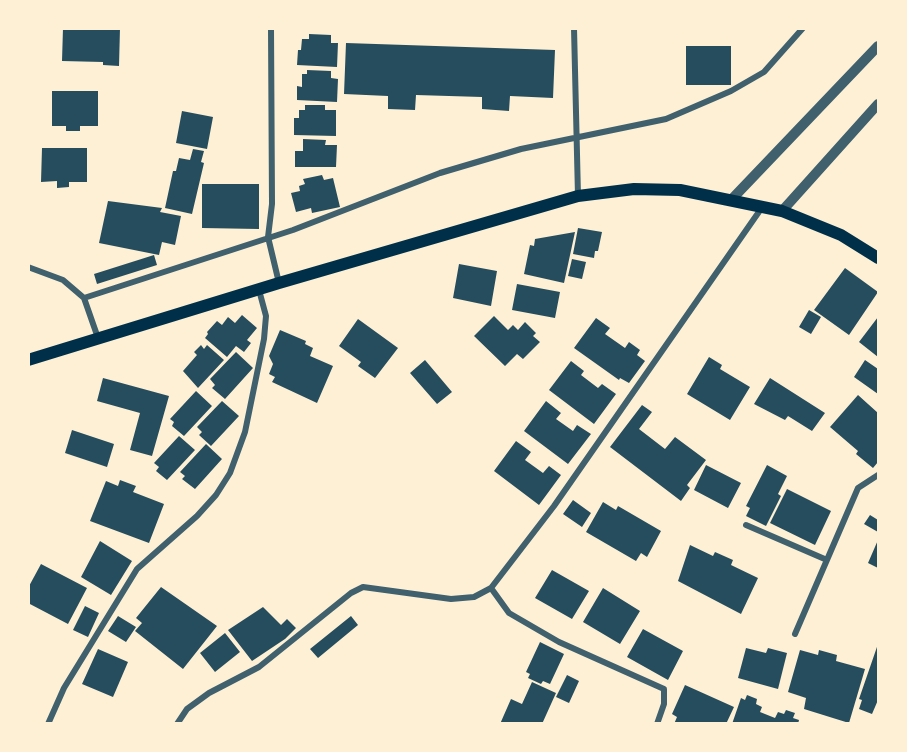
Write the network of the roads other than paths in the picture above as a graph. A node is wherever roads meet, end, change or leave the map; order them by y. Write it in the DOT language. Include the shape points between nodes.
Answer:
graph roads {
  1 [pos="272,28"];
  2 [pos="574,28"];
  3 [pos="803,28"];
  4 [pos="879,46"];
  5 [pos="879,104"];
  6 [pos="576,139"];
  7 [pos="578,196"];
  8 [pos="732,199"];
  9 [pos="763,206"];
  10 [pos="782,210"];
  11 [pos="268,237"];
  12 [pos="879,258"];
  13 [pos="28,267"];
  14 [pos="279,283"];
  15 [pos="259,290"];
  16 [pos="84,298"];
  17 [pos="98,338"];
  18 [pos="28,360"];
  19 [pos="879,475"];
  20 [pos="746,525"];
  21 [pos="827,560"];
  22 [pos="491,588"];
  23 [pos="795,634"];
  24 [pos="48,723"];
  25 [pos="177,723"];
  26 [pos="657,723"];
  1 -- 11 [label="street" via="272,204"];
  2 -- 6 [label="street"];
  3 -- 6 [label="street" via="764,72 731,91 666,119"];
  4 -- 8 [label="street"];
  5 -- 10 [label="street"];
  6 -- 7 [label="street"];
  6 -- 11 [label="street" via="521,149 440,173"];
  7 -- 8 [label="main road" via="645,189 680,190"];
  7 -- 14 [label="main road"];
  8 -- 9 [label="main road"];
  9 -- 10 [label="main road"];
  9 -- 22 [label="street" via="554,506"];
  10 -- 12 [label="main road" via="841,235"];
  11 -- 14 [label="street"];
  11 -- 16 [label="street"];
  13 -- 16 [label="street" via="63,280"];
  14 -- 15 [label="main road"];
  15 -- 17 [label="main road"];
  15 -- 24 [label="street" via="266,316 264,339 245,432 230,473 197,516 137,569 64,688"];
  16 -- 17 [label="street"];
  17 -- 18 [label="main road"];
  19 -- 21 [label="street" via="858,488"];
  20 -- 21 [label="street"];
  21 -- 23 [label="street"];
  22 -- 25 [label="street" via="474,597 451,598 363,587 260,667 209,693"];
  22 -- 26 [label="street" via="509,613 559,642 664,689 664,704"];
}
